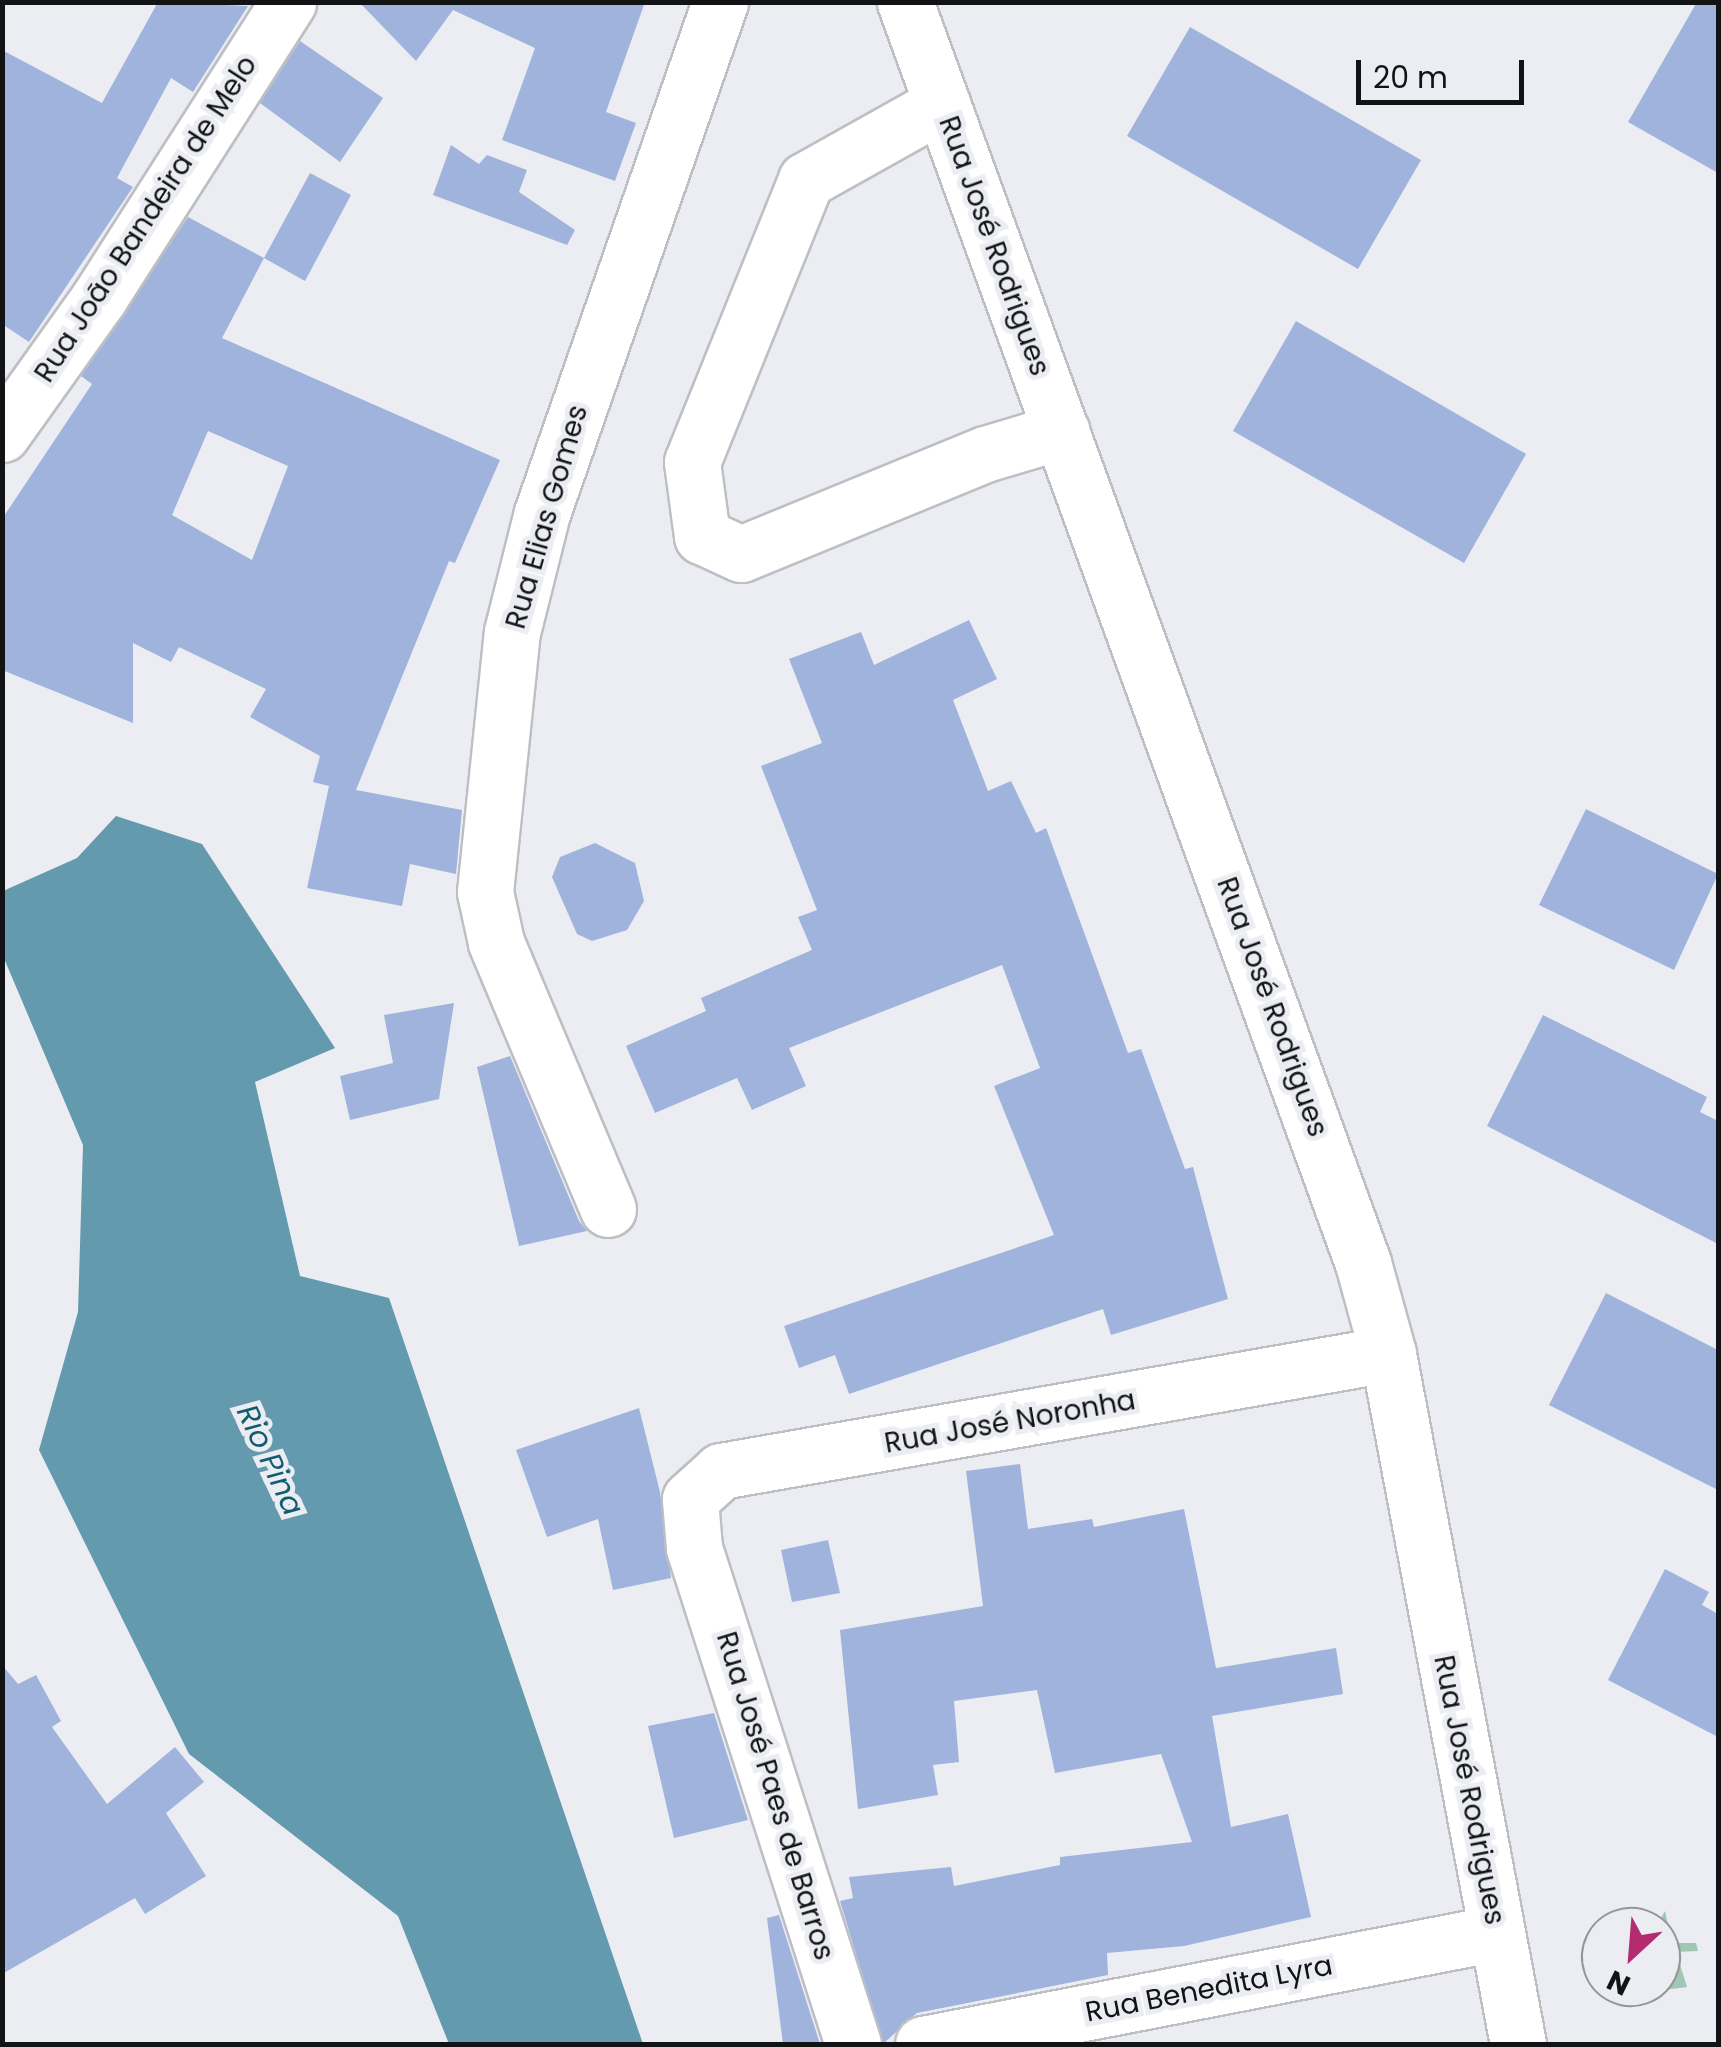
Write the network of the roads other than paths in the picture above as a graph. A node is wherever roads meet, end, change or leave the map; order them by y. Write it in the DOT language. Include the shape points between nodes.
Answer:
graph roads {
  1 [pos="288,2"];
  2 [pos="720,2"];
  3 [pos="906,2"];
  4 [pos="942,104"];
  5 [pos="1062,431"];
  6 [pos="2,434"];
  7 [pos="608,1208"];
  8 [pos="1388,1354"];
  9 [pos="694,1548"];
  10 [pos="1496,1933"];
  11 [pos="853,2044"];
  12 [pos="923,2044"];
  13 [pos="1518,2044"];
  1 -- 6 [label="street, Rua João Bandeira de Melo" via="99,298"];
  2 -- 7 [label="street, Rua Elias Gomes" via="542,513 512,632 485,892 496,942"];
  3 -- 4 [label="street, Rua José Rodrigues"];
  4 -- 5 [label="street, Rua José Rodrigues"];
  4 -- 5 [label="street" via="806,180 692,462 702,536 742,554 985,454"];
  5 -- 8 [label="street, Rua José Rodrigues" via="1288,1046"];
  8 -- 9 [label="street, Rua José Noronha" via="720,1471 690,1499"];
  8 -- 10 [label="street, Rua José Rodrigues"];
  9 -- 11 [label="street, Rua José Paes de Barros"];
  10 -- 12 [label="street, Rua Benedita Lyra"];
  10 -- 13 [label="street, Rua José Rodrigues"];
}
